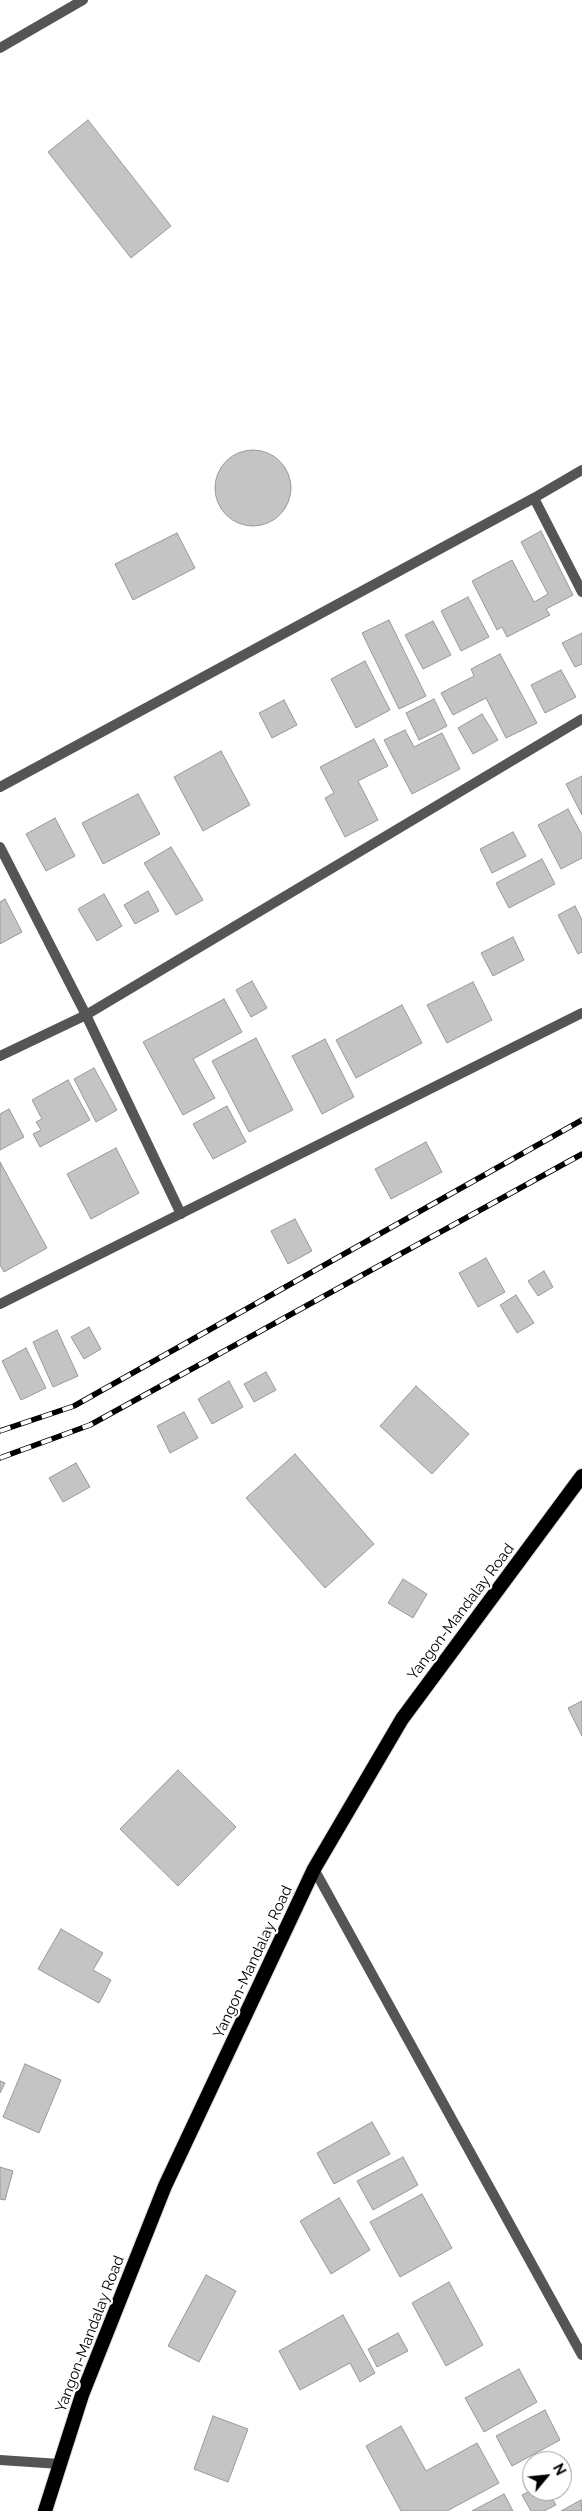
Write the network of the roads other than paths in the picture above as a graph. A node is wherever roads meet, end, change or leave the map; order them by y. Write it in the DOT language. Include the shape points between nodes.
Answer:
graph roads {
  1 [pos="83,0"];
  2 [pos="0,48"];
  3 [pos="582,470"];
  4 [pos="534,498"];
  5 [pos="582,592"];
  6 [pos="582,719"];
  7 [pos="0,787"];
  8 [pos="0,847"];
  9 [pos="582,1013"];
  10 [pos="86,1015"];
  11 [pos="0,1056"];
  12 [pos="181,1214"];
  13 [pos="0,1304"];
  14 [pos="582,1476"];
  15 [pos="314,1869"];
  16 [pos="582,2354"];
  17 [pos="0,2460"];
  18 [pos="60,2464"];
  19 [pos="45,2511"];
  1 -- 2 [label="street"];
  3 -- 4 [label="street"];
  4 -- 5 [label="street"];
  4 -- 7 [label="street"];
  6 -- 10 [label="street"];
  8 -- 10 [label="street"];
  9 -- 12 [label="street"];
  10 -- 11 [label="street"];
  10 -- 12 [label="street"];
  12 -- 13 [label="street"];
  14 -- 15 [label="highway, Yangon-Mandalay Road" via="402,1718"];
  15 -- 16 [label="street"];
  15 -- 18 [label="highway, Yangon-Mandalay Road" via="165,2186 82,2395"];
  17 -- 18 [label="street"];
  18 -- 19 [label="highway, Yangon-Mandalay Road"];
}
